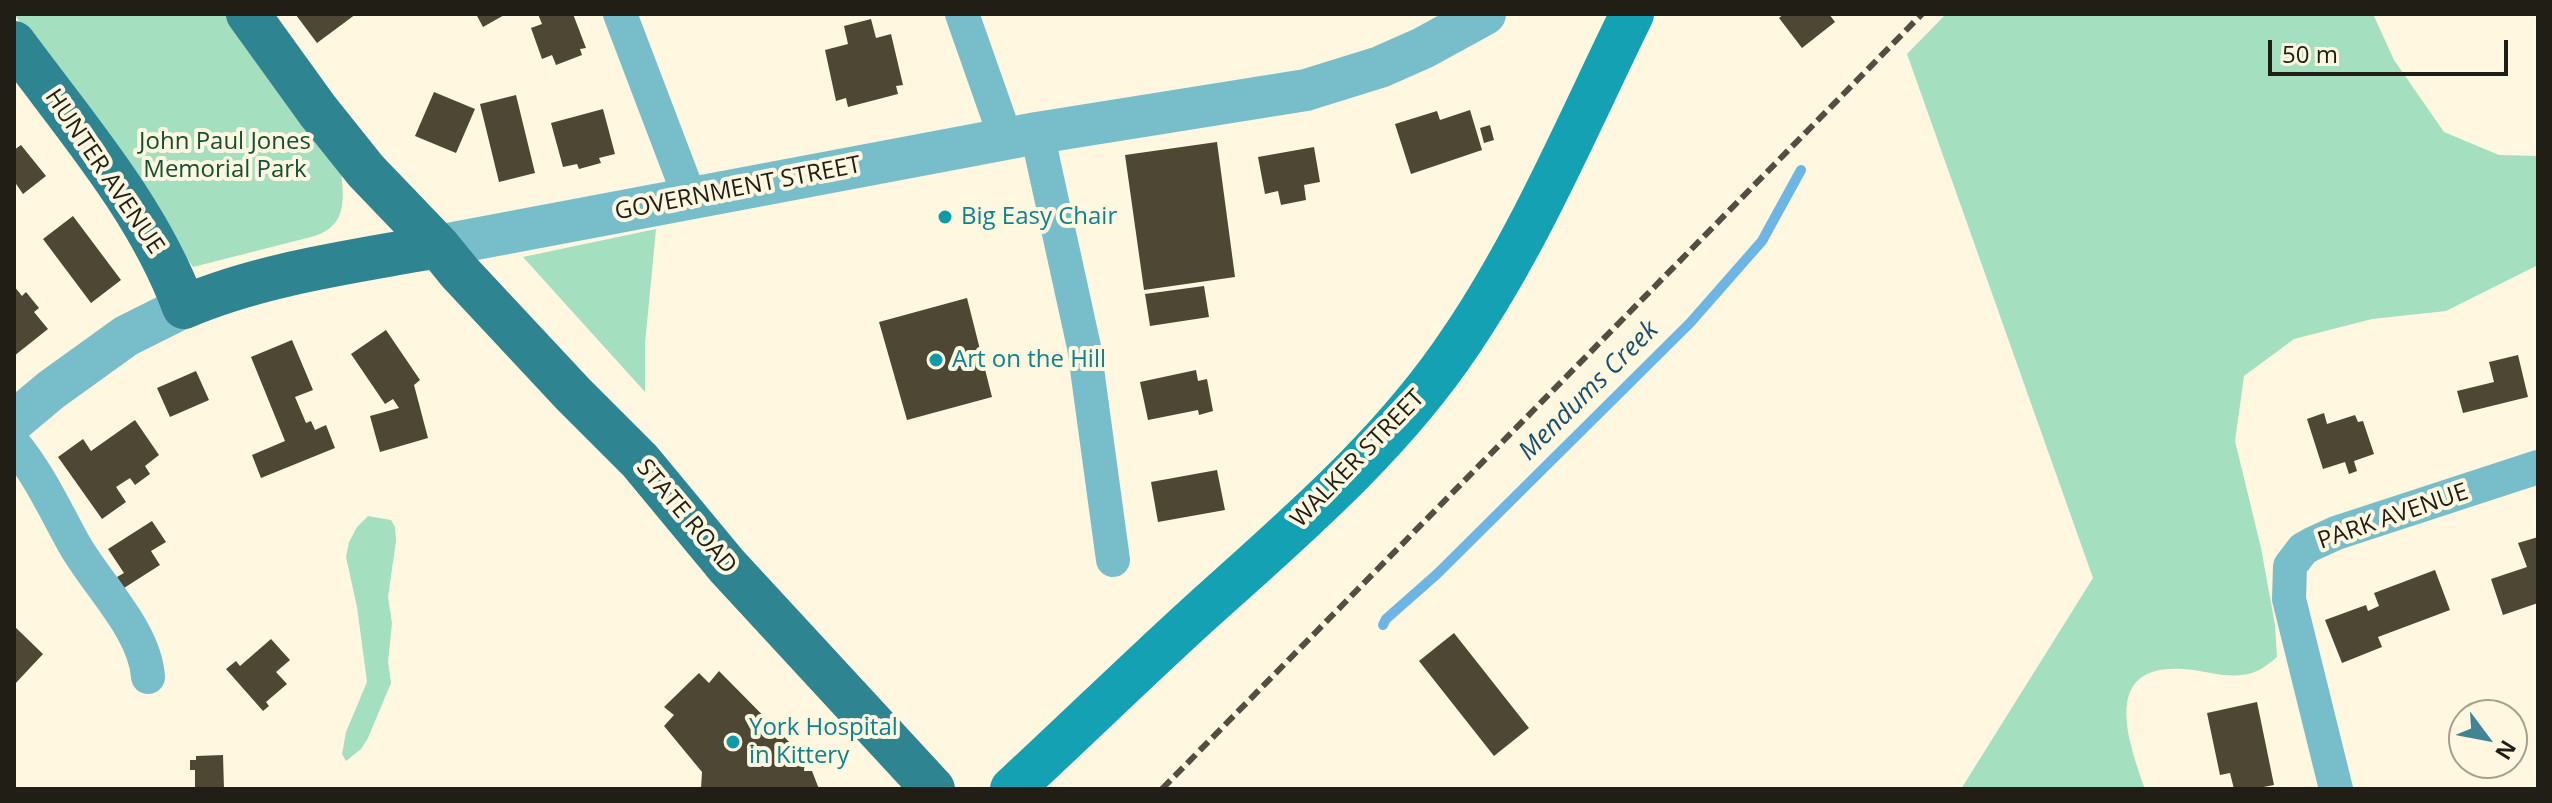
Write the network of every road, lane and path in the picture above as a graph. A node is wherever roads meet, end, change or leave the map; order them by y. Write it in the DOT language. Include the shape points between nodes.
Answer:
graph roads {
  1 [pos="248,14"];
  2 [pos="620,14"];
  3 [pos="962,14"];
  4 [pos="1485,14"];
  5 [pos="1632,14"];
  6 [pos="14,43"];
  7 [pos="1022,136"];
  8 [pos="690,198"];
  9 [pos="438,246"];
  10 [pos="184,307"];
  11 [pos="14,421"];
  12 [pos="14,444"];
  13 [pos="2538,467"];
  14 [pos="1113,560"];
  15 [pos="148,677"];
  16 [pos="933,789"];
  17 [pos="1012,789"];
  18 [pos="2336,789"];
  1 -- 9 [label="main road, STATE ROAD" via="366,171"];
  2 -- 8 [label="street"];
  3 -- 7 [label="street"];
  4 -- 7 [label="street, GOVERNMENT STREET" via="1380,67 1306,90"];
  5 -- 17 [label="main road, WALKER STREET" via="1524,236 1460,343 1425,390 1317,505"];
  6 -- 10 [label="main road, HUNTER AVENUE" via="120,187 170,269"];
  7 -- 8 [label="street, GOVERNMENT STREET"];
  7 -- 14 [label="street" via="1084,347"];
  8 -- 9 [label="street, GOVERNMENT STREET"];
  9 -- 10 [label="main road, GOVERNMENT STREET" via="288,276"];
  9 -- 16 [label="main road, STATE ROAD" via="640,461 727,566"];
  10 -- 11 [label="street, GOVERNMENT STREET" via="126,336"];
  12 -- 15 [label="street" via="141,645"];
  13 -- 18 [label="street, PARK AVENUE" via="2336,533 2296,557 2288,575 2289,599"];
}
